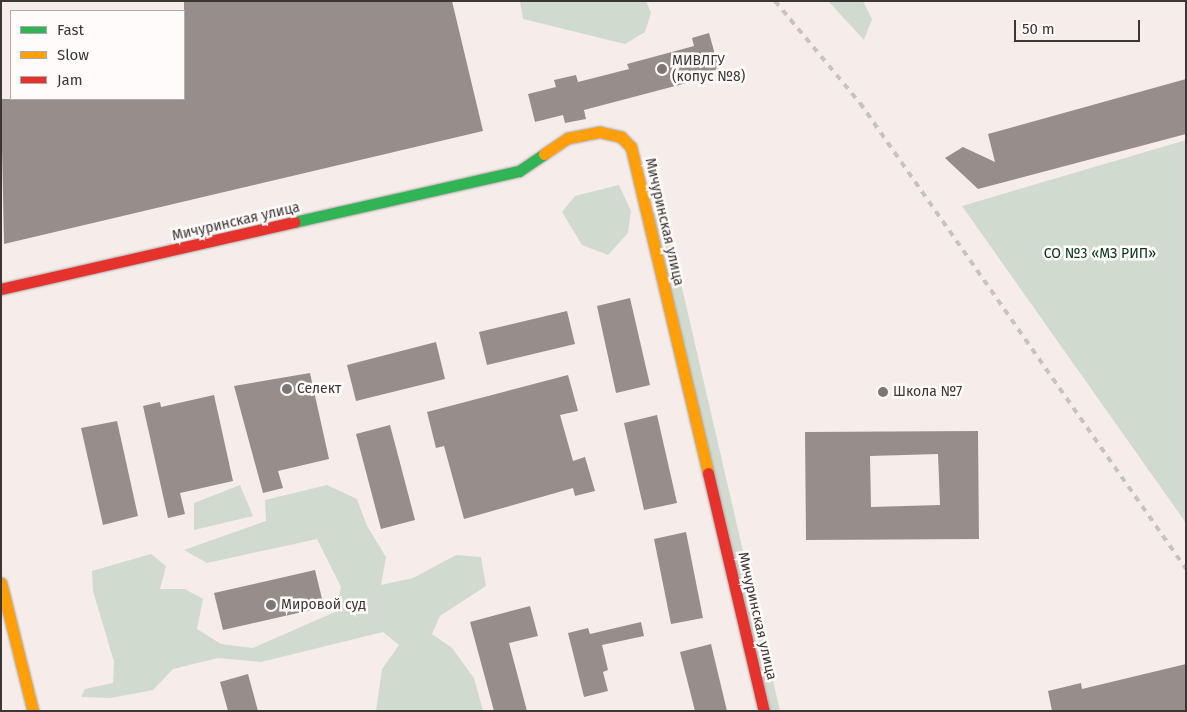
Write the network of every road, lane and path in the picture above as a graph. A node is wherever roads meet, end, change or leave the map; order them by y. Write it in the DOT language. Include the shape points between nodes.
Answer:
graph roads {
  1 [pos="1,290"];
  2 [pos="1,583"];
  3 [pos="33,711"];
  4 [pos="764,711"];
  1 -- 4 [label="street, Мичуринская улица" via="519,171 568,138 600,132 621,137 631,148"];
  2 -- 3 [label="street"];
}
